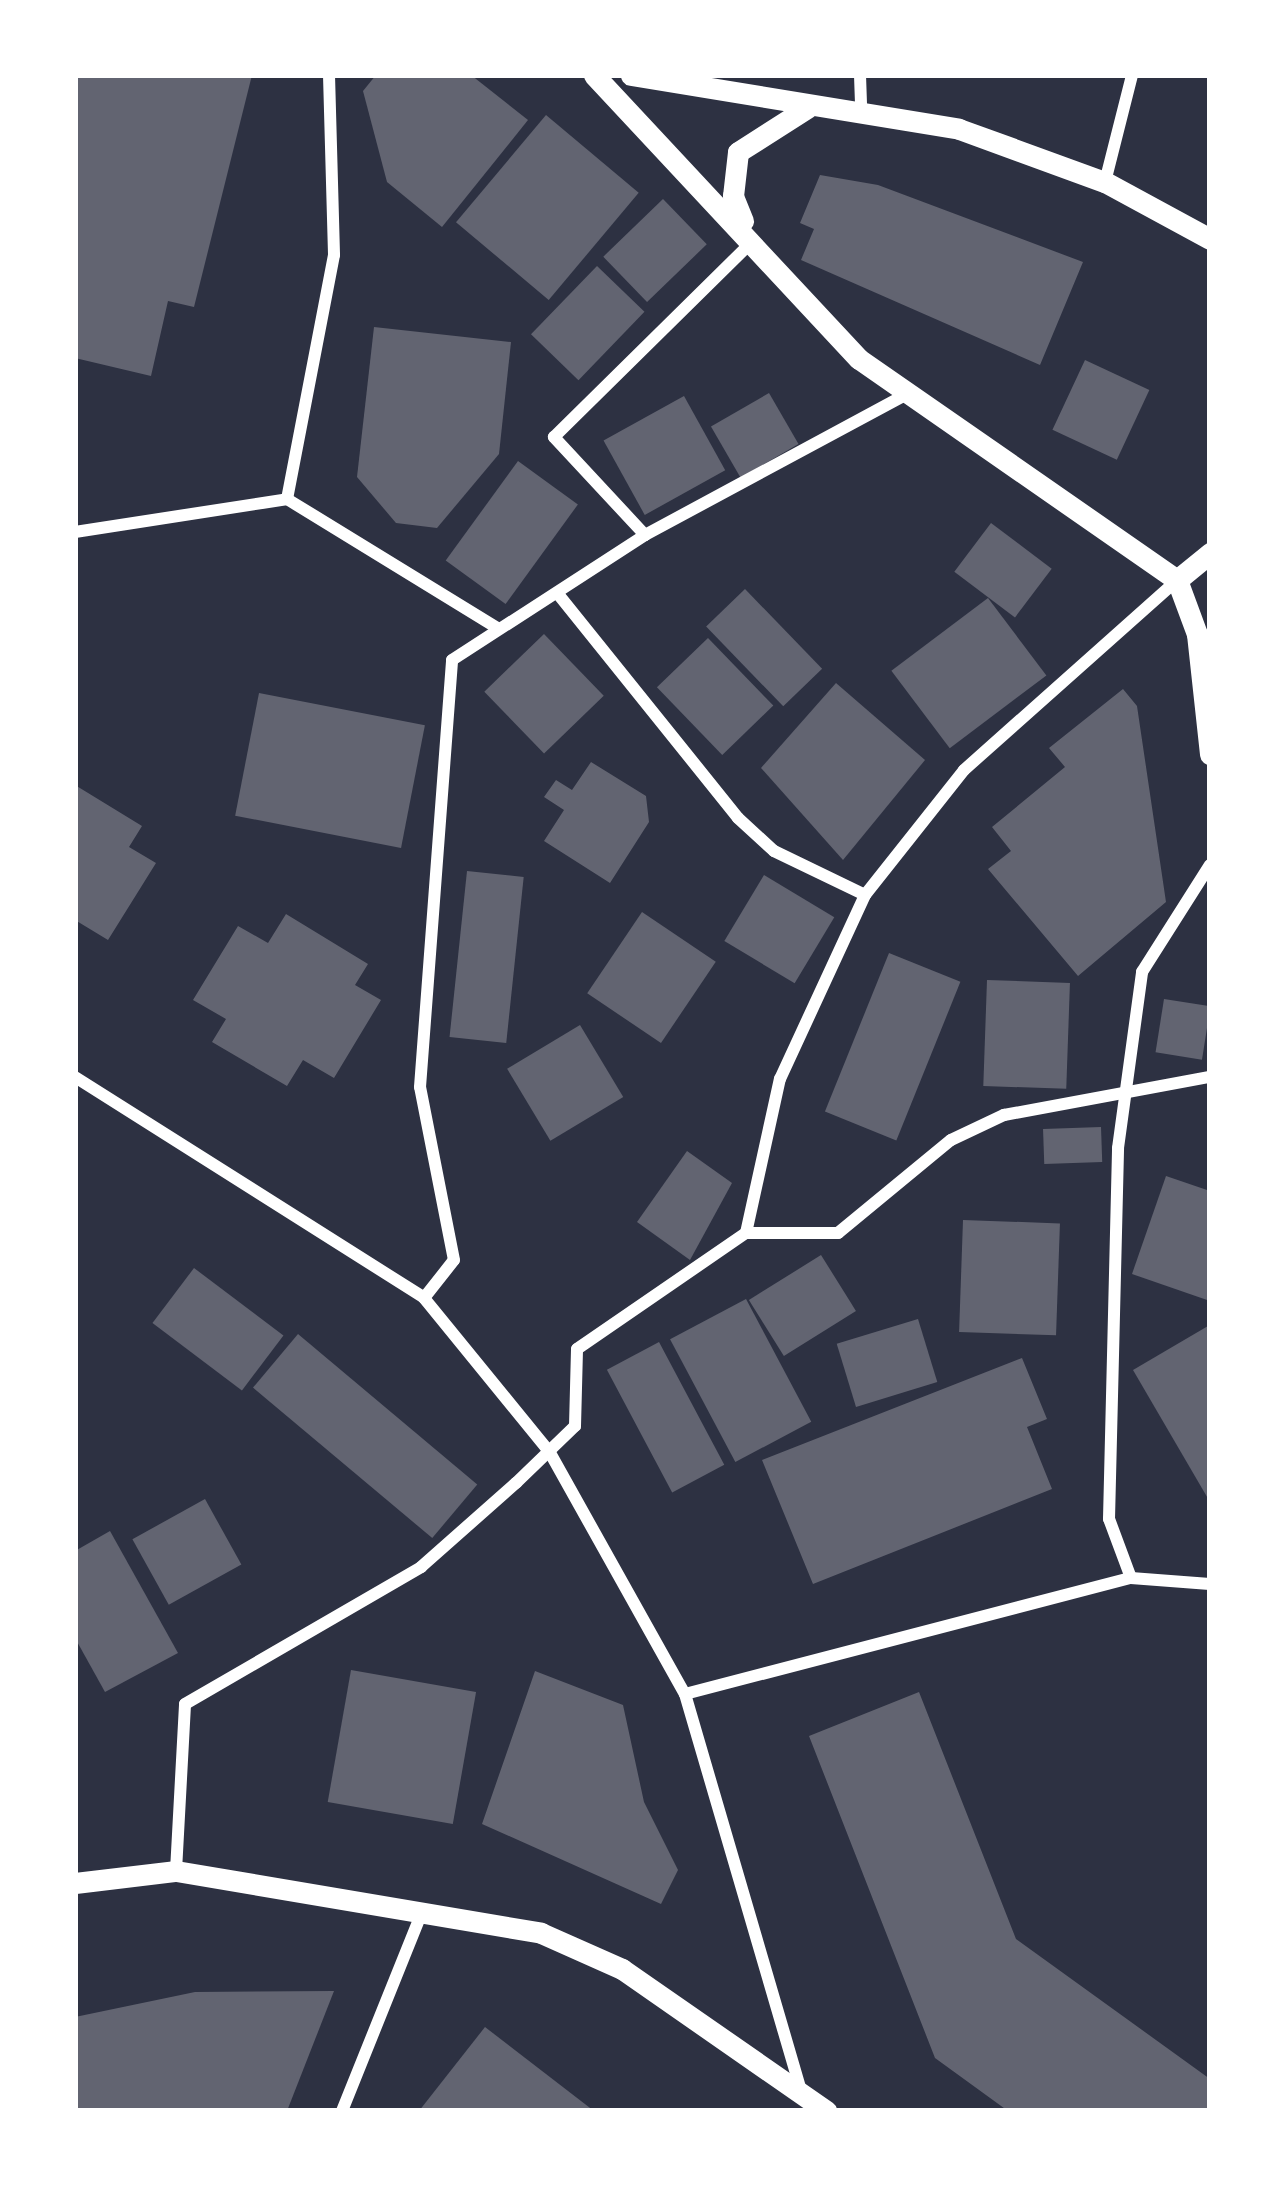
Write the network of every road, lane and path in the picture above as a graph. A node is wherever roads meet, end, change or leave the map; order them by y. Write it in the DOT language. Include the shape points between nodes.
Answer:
graph roads {
  1 [pos="329,75"];
  2 [pos="594,75"];
  3 [pos="631,75"];
  4 [pos="860,75"];
  5 [pos="1132,75"];
  6 [pos="813,106"];
  7 [pos="861,111"];
  8 [pos="1105,182"];
  9 [pos="1210,239"];
  10 [pos="752,243"];
  11 [pos="903,396"];
  12 [pos="287,500"];
  13 [pos="75,532"];
  14 [pos="645,535"];
  15 [pos="1210,553"];
  16 [pos="1177,580"];
  17 [pos="559,594"];
  18 [pos="496,627"];
  19 [pos="1210,754"];
  20 [pos="1210,866"];
  21 [pos="865,896"];
  22 [pos="75,1077"];
  23 [pos="1210,1077"];
  24 [pos="1126,1092"];
  25 [pos="746,1233"];
  26 [pos="424,1298"];
  27 [pos="549,1451"];
  28 [pos="1131,1578"];
  29 [pos="1210,1584"];
  30 [pos="685,1694"];
  31 [pos="176,1871"];
  32 [pos="75,1883"];
  33 [pos="424,1907"];
  34 [pos="801,2092"];
  35 [pos="342,2111"];
  36 [pos="826,2111"];
  1 -- 12 [label="street" via="334,255"];
  2 -- 10 [label="street"];
  3 -- 6 [label="street"];
  4 -- 7 [label="street"];
  5 -- 8 [label="street"];
  6 -- 7 [label="street"];
  6 -- 10 [label="street" via="738,152 733,196"];
  7 -- 8 [label="street" via="959,129"];
  8 -- 9 [label="street"];
  10 -- 11 [label="street"];
  10 -- 14 [label="street" via="554,437"];
  11 -- 14 [label="street"];
  11 -- 16 [label="street"];
  12 -- 13 [label="street"];
  12 -- 18 [label="street"];
  14 -- 17 [label="street"];
  15 -- 16 [label="street"];
  16 -- 19 [label="street" via="1197,634"];
  16 -- 21 [label="street" via="964,770"];
  17 -- 18 [label="street"];
  17 -- 21 [label="street" via="738,818 774,851"];
  18 -- 26 [label="street" via="452,661 420,1087 454,1260"];
  20 -- 24 [label="street" via="1142,972"];
  21 -- 25 [label="street" via="780,1079"];
  22 -- 26 [label="street"];
  23 -- 24 [label="street"];
  24 -- 25 [label="street" via="1004,1115 951,1140 838,1234"];
  24 -- 28 [label="street" via="1109,1519"];
  25 -- 27 [label="street" via="578,1349 575,1426"];
  26 -- 27 [label="street"];
  27 -- 30 [label="street"];
  27 -- 31 [label="street" via="421,1568 184,1704"];
  28 -- 29 [label="street"];
  28 -- 30 [label="street"];
  30 -- 34 [label="street"];
  31 -- 32 [label="street"];
  31 -- 33 [label="street"];
  33 -- 34 [label="street" via="587,1950"];
  33 -- 35 [label="street"];
  34 -- 36 [label="street"];
}
